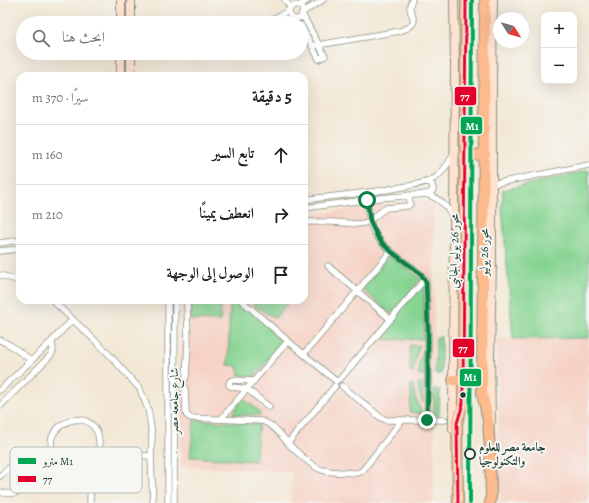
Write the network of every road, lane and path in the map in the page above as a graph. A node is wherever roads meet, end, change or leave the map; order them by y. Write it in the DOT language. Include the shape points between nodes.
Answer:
graph roads {
  1 [pos="121,0"];
  2 [pos="131,0"];
  3 [pos="285,0"];
  4 [pos="308,0"];
  5 [pos="323,0"];
  6 [pos="412,0"];
  7 [pos="454,0"];
  8 [pos="466,0"];
  9 [pos="485,0"];
  10 [pos="493,0"];
  11 [pos="296,3"];
  12 [pos="289,9"];
  13 [pos="121,16"];
  14 [pos="131,16"];
  15 [pos="278,16"];
  16 [pos="292,16"];
  17 [pos="300,16"];
  18 [pos="303,16"];
  19 [pos="308,31"];
  20 [pos="308,38"];
  21 [pos="319,45"];
  22 [pos="312,46"];
  23 [pos="121,60"];
  24 [pos="131,60"];
  25 [pos="121,72"];
  26 [pos="131,72"];
  27 [pos="492,79"];
  28 [pos="485,97"];
  29 [pos="454,154"];
  30 [pos="484,154"];
  31 [pos="464,156"];
  32 [pos="589,165"];
  33 [pos="427,182"];
  34 [pos="492,184"];
  35 [pos="426,194"];
  36 [pos="409,195"];
  37 [pos="308,199"];
  38 [pos="367,200"];
  39 [pos="308,207"];
  40 [pos="454,220"];
  41 [pos="370,221"];
  42 [pos="308,222"];
  43 [pos="16,241"];
  44 [pos="0,243"];
  45 [pos="16,249"];
  46 [pos="0,251"];
  47 [pos="391,251"];
  48 [pos="328,266"];
  49 [pos="0,275"];
  50 [pos="425,279"];
  51 [pos="16,280"];
  52 [pos="357,291"];
  53 [pos="56,304"];
  54 [pos="168,304"];
  55 [pos="175,304"];
  56 [pos="187,304"];
  57 [pos="246,304"];
  58 [pos="73,319"];
  59 [pos="390,319"];
  60 [pos="0,340"];
  61 [pos="52,341"];
  62 [pos="288,341"];
  63 [pos="304,354"];
  64 [pos="487,358"];
  65 [pos="31,360"];
  66 [pos="458,380"];
  67 [pos="254,381"];
  68 [pos="337,382"];
  69 [pos="247,389"];
  70 [pos="0,390"];
  71 [pos="0,406"];
  72 [pos="269,407"];
  73 [pos="221,419"];
  74 [pos="402,420"];
  75 [pos="427,420"];
  76 [pos="445,420"];
  77 [pos="288,443"];
  78 [pos="51,447"];
  79 [pos="99,447"];
  80 [pos="142,456"];
  81 [pos="151,456"];
  82 [pos="10,466"];
  83 [pos="0,476"];
  84 [pos="456,486"];
  85 [pos="0,492"];
  86 [pos="16,493"];
  87 [pos="90,493"];
  88 [pos="491,501"];
  89 [pos="90,503"];
  90 [pos="153,503"];
  91 [pos="168,503"];
  92 [pos="174,503"];
  93 [pos="453,503"];
  94 [pos="458,503"];
  1 -- 13 [label="main road"];
  2 -- 14 [label="main road"];
  3 -- 12 [label="street"];
  4 -- 11 [label="street"];
  5 -- 18 [label="street"];
  6 -- 21 [label="street" via="410,8 414,21 411,26 400,31"];
  7 -- 29 [label="main road, محور 26 يوليو الجانبى"];
  8 -- 31 [label="highway, محور 26 يوليو"];
  9 -- 28 [label="highway, محور 26 يوليو"];
  10 -- 27 [label="main road"];
  11 -- 12 [label="street"];
  11 -- 17 [label="street" via="302,8"];
  12 -- 15 [label="street"];
  12 -- 16 [label="street" via="289,15"];
  19 -- 21 [label="street"];
  20 -- 22 [label="street"];
  21 -- 22 [label="street"];
  21 -- 22 [label="street" via="325,56 319,59"];
  23 -- 25 [label="main road"];
  24 -- 26 [label="main road"];
  27 -- 28 [label="highway"];
  27 -- 34 [label="main road"];
  28 -- 30 [label="highway, محور 26 يوليو"];
  29 -- 33 [label="street" via="441,173"];
  29 -- 40 [label="main road, محور 26 يوليو الجانبى"];
  30 -- 31 [label="highway"];
  30 -- 64 [label="highway, محور 26 يوليو"];
  31 -- 66 [label="highway, محور 26 يوليو"];
  32 -- 34 [label="street"];
  33 -- 35 [label="street" via="431,183 433,190"];
  33 -- 37 [label="street"];
  34 -- 64 [label="main road"];
  35 -- 36 [label="street"];
  35 -- 40 [label="street" via="447,207"];
  36 -- 38 [label="street"];
  36 -- 41 [label="street" via="408,206 386,208"];
  38 -- 39 [label="street"];
  38 -- 41 [label="street"];
  40 -- 66 [label="main road, محور 26 يوليو الجانبى"];
  41 -- 42 [label="street" via="357,224"];
  41 -- 47 [label="street" via="377,236"];
  43 -- 44 [label="street"];
  45 -- 46 [label="street"];
  47 -- 50 [label="street"];
  47 -- 52 [label="street"];
  48 -- 52 [label="street"];
  49 -- 51 [label="street"];
  50 -- 59 [label="street"];
  50 -- 75 [label="street" via="428,336"];
  52 -- 59 [label="street"];
  52 -- 63 [label="street"];
  53 -- 58 [label="street"];
  54 -- 91 [label="street, شارع جامعه مصر"];
  55 -- 92 [label="street, شارع جامعه مصر"];
  56 -- 73 [label="street" via="188,349 183,384 186,415 191,418"];
  57 -- 62 [label="street"];
  58 -- 61 [label="street"];
  58 -- 81 [label="street" via="140,389 150,421"];
  59 -- 68 [label="street"];
  60 -- 65 [label="street"];
  61 -- 65 [label="street"];
  61 -- 71 [label="street" via="51,355"];
  62 -- 63 [label="street"];
  62 -- 67 [label="street"];
  63 -- 68 [label="street"];
  64 -- 88 [label="highway, محور 26 يوليو" via="482,393 488,420"];
  65 -- 70 [label="street"];
  66 -- 84 [label="highway, محور 26 يوليو" via="462,404 457,423"];
  67 -- 69 [label="street"];
  67 -- 69 [label="street" via="230,381 230,386"];
  68 -- 74 [label="street" via="344,383 342,386 380,417 386,420"];
  68 -- 77 [label="street"];
  69 -- 72 [label="street"];
  69 -- 73 [label="street"];
  73 -- 77 [label="street" via="268,423"];
  74 -- 75 [label="street"];
  74 -- 77 [label="street" via="363,470 356,473 321,470"];
  75 -- 76 [label="street"];
  78 -- 79 [label="street" via="55,433 65,423 77,419 84,420 94,428 98,434"];
  80 -- 81 [label="street"];
  81 -- 90 [label="street"];
  82 -- 83 [label="street"];
  84 -- 93 [label="main road"];
  84 -- 94 [label="highway, محور 26 يوليو"];
  85 -- 86 [label="street"];
  87 -- 89 [label="street"];
}
